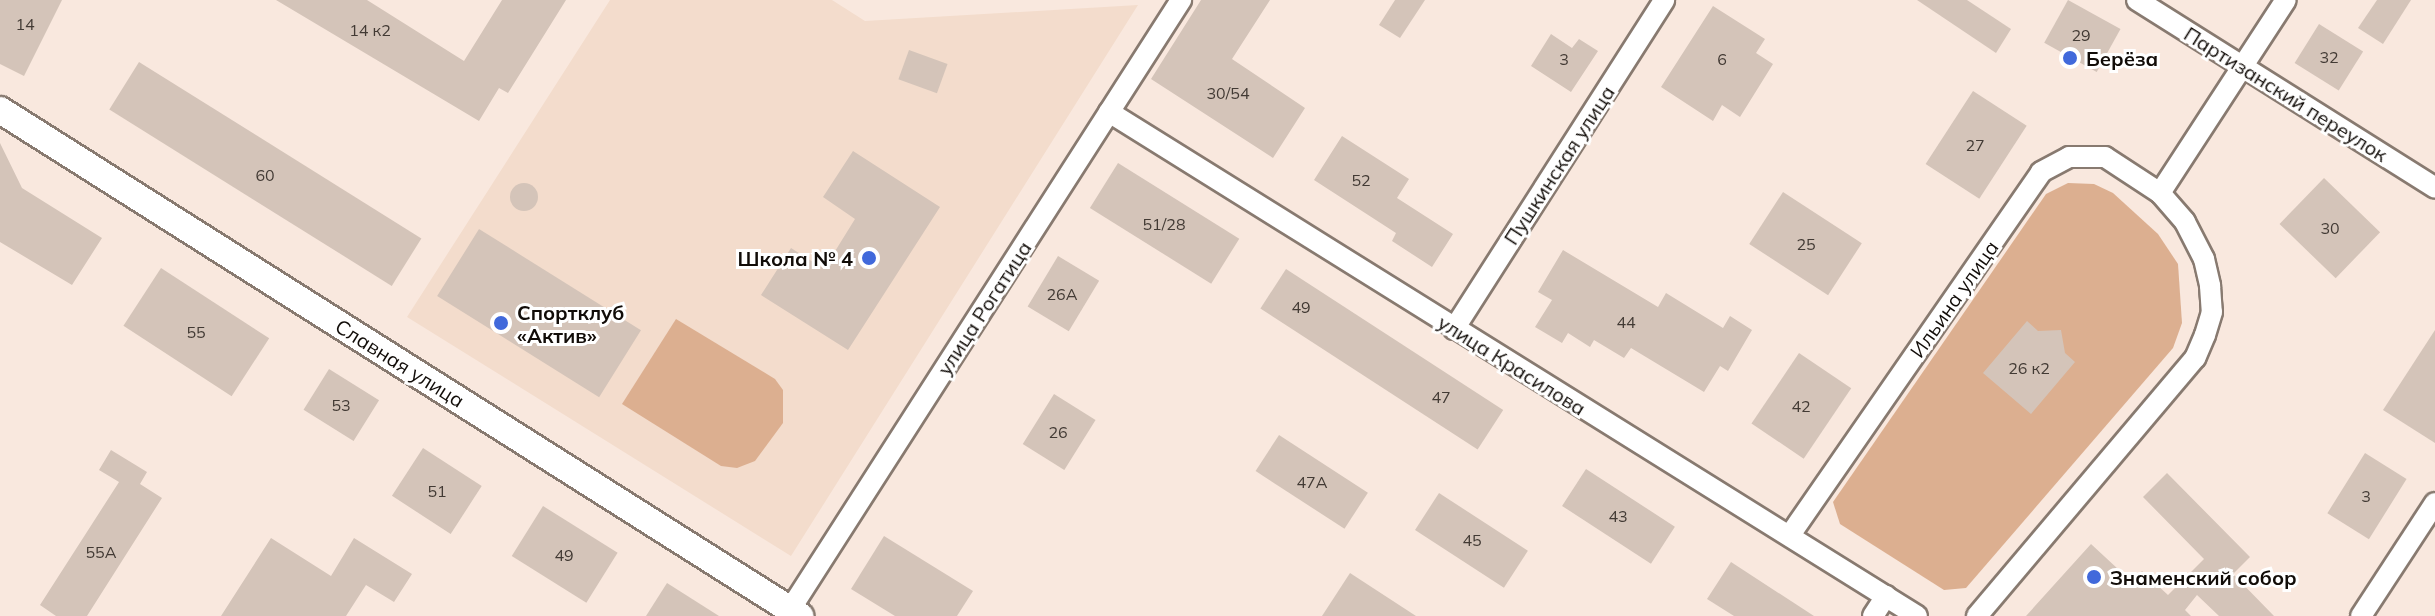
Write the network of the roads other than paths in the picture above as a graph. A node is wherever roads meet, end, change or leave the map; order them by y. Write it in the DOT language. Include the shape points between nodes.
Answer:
graph roads {
  1 [pos="1181,0"];
  2 [pos="1664,0"];
  3 [pos="2137,0"];
  4 [pos="2286,0"];
  5 [pos="2244,66"];
  6 [pos="0,110"];
  7 [pos="1109,112"];
  8 [pos="2435,188"];
  9 [pos="2160,193"];
  10 [pos="1454,329"];
  11 [pos="2435,503"];
  12 [pos="1790,535"];
  13 [pos="1886,596"];
  14 [pos="792,614"];
  15 [pos="1873,616"];
  16 [pos="1917,616"];
  17 [pos="1977,616"];
  18 [pos="2361,616"];
  1 -- 7 [label="street, улица Рогатица"];
  2 -- 10 [label="street, Пушкинская улица"];
  3 -- 5 [label="street, Партизанский переулок"];
  4 -- 5 [label="street"];
  5 -- 8 [label="street, Партизанский переулок"];
  5 -- 9 [label="street"];
  6 -- 14 [label="street, Славная улица"];
  7 -- 10 [label="street, улица Красилова"];
  7 -- 14 [label="street, улица Рогатица"];
  9 -- 12 [label="street, Ильина улица" via="2105,157 2069,157 2041,172"];
  9 -- 17 [label="street, Ильина улица" via="2185,222 2204,259 2212,312 2205,335 2195,358"];
  10 -- 12 [label="street, улица Красилова"];
  11 -- 18 [label="street"];
  12 -- 13 [label="street, улица Красилова"];
  13 -- 15 [label="street"];
  13 -- 16 [label="street, улица Красилова"];
}
